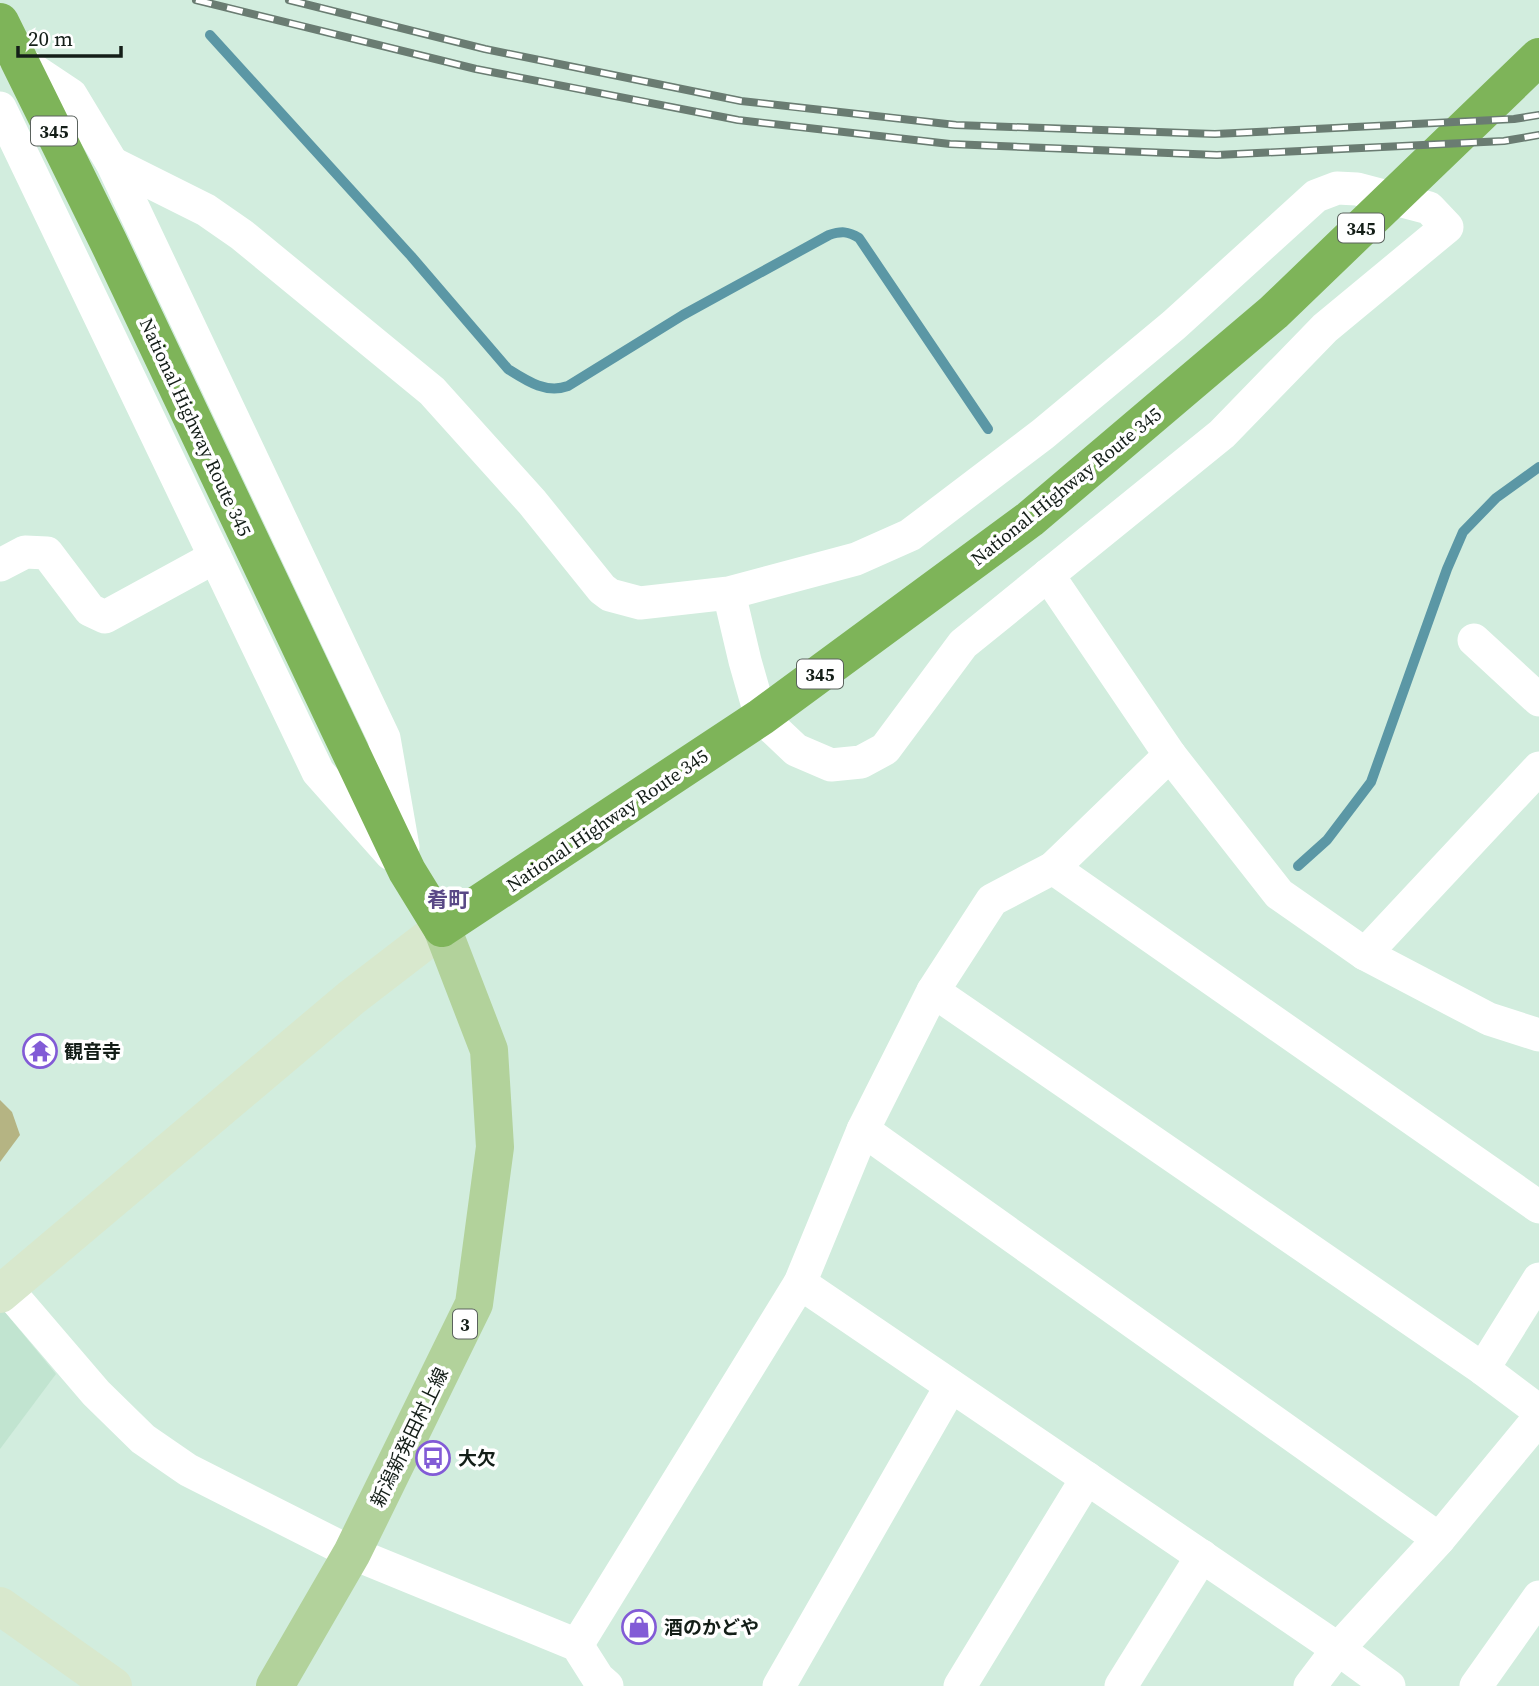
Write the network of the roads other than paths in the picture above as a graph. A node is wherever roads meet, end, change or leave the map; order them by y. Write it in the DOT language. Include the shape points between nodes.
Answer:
graph roads {
  1 [pos="0,22"];
  2 [pos="0,48"];
  3 [pos="1539,57"];
  4 [pos="0,108"];
  5 [pos="112,163"];
  6 [pos="215,557"];
  7 [pos="0,565"];
  8 [pos="1048,575"];
  9 [pos="729,593"];
  10 [pos="1474,640"];
  11 [pos="1539,700"];
  12 [pos="761,718"];
  13 [pos="1170,755"];
  14 [pos="1539,768"];
  15 [pos="1054,868"];
  16 [pos="407,871"];
  17 [pos="442,928"];
  18 [pos="1365,954"];
  19 [pos="933,992"];
  20 [pos="1539,1035"];
  21 [pos="863,1130"];
  22 [pos="1539,1208"];
  23 [pos="1539,1279"];
  24 [pos="800,1283"];
  25 [pos="3,1291"];
  26 [pos="1483,1369"];
  27 [pos="951,1385"];
  28 [pos="1539,1411"];
  29 [pos="1539,1418"];
  30 [pos="1087,1478"];
  31 [pos="1438,1539"];
  32 [pos="352,1553"];
  33 [pos="1202,1556"];
  34 [pos="1539,1598"];
  35 [pos="0,1606"];
  36 [pos="577,1645"];
  37 [pos="1338,1649"];
  38 [pos="113,1686"];
  39 [pos="275,1686"];
  40 [pos="607,1686"];
  41 [pos="779,1686"];
  42 [pos="960,1686"];
  43 [pos="1121,1686"];
  44 [pos="1310,1686"];
  45 [pos="1389,1686"];
  46 [pos="1476,1686"];
  1 -- 16 [label="highway, National Highway Route 345 / 345"];
  2 -- 5 [label="street" via="71,95"];
  3 -- 12 [label="highway, National Highway Route 345 / 345" via="1274,312 1180,394 1030,519"];
  4 -- 6 [label="street"];
  5 -- 9 [label="street" via="206,210 242,235 432,391 610,595 640,603"];
  5 -- 16 [label="street" via="384,738"];
  6 -- 7 [label="street" via="105,617 90,610 47,553 25,552"];
  6 -- 16 [label="street" via="318,772"];
  8 -- 9 [label="street" via="1222,434 1325,328 1447,227 1429,208 1357,189 1337,188 1316,196 1174,325 1043,434 910,535 856,559"];
  8 -- 12 [label="street" via="963,644 885,749 861,762 831,765 796,750"];
  8 -- 13 [label="street"];
  9 -- 12 [label="street"];
  10 -- 11 [label="street"];
  12 -- 17 [label="highway, National Highway Route 345 / 345"];
  13 -- 15 [label="street"];
  13 -- 18 [label="street" via="1279,894"];
  14 -- 18 [label="street"];
  15 -- 19 [label="street" via="992,900"];
  15 -- 22 [label="street"];
  16 -- 17 [label="highway, National Highway Route 345 / 345"];
  17 -- 25 [label="street" via="351,998"];
  17 -- 32 [label="main road, 新潟新発田村上線 / 3" via="489,1050 495,1147 474,1304"];
  18 -- 20 [label="street" via="1489,1019"];
  19 -- 21 [label="street"];
  19 -- 26 [label="street"];
  21 -- 24 [label="street"];
  21 -- 31 [label="street"];
  23 -- 26 [label="street"];
  24 -- 27 [label="street"];
  24 -- 36 [label="street"];
  25 -- 32 [label="street" via="143,1439 188,1470"];
  26 -- 28 [label="street"];
  27 -- 30 [label="street"];
  27 -- 41 [label="street"];
  29 -- 31 [label="street"];
  30 -- 33 [label="street"];
  30 -- 42 [label="street"];
  31 -- 37 [label="street"];
  32 -- 36 [label="street"];
  32 -- 39 [label="main road, 新潟新発田村上線 / 3"];
  33 -- 37 [label="street"];
  33 -- 43 [label="street"];
  34 -- 46 [label="street"];
  35 -- 38 [label="street"];
  36 -- 40 [label="street"];
  37 -- 44 [label="street"];
  37 -- 45 [label="street"];
}
